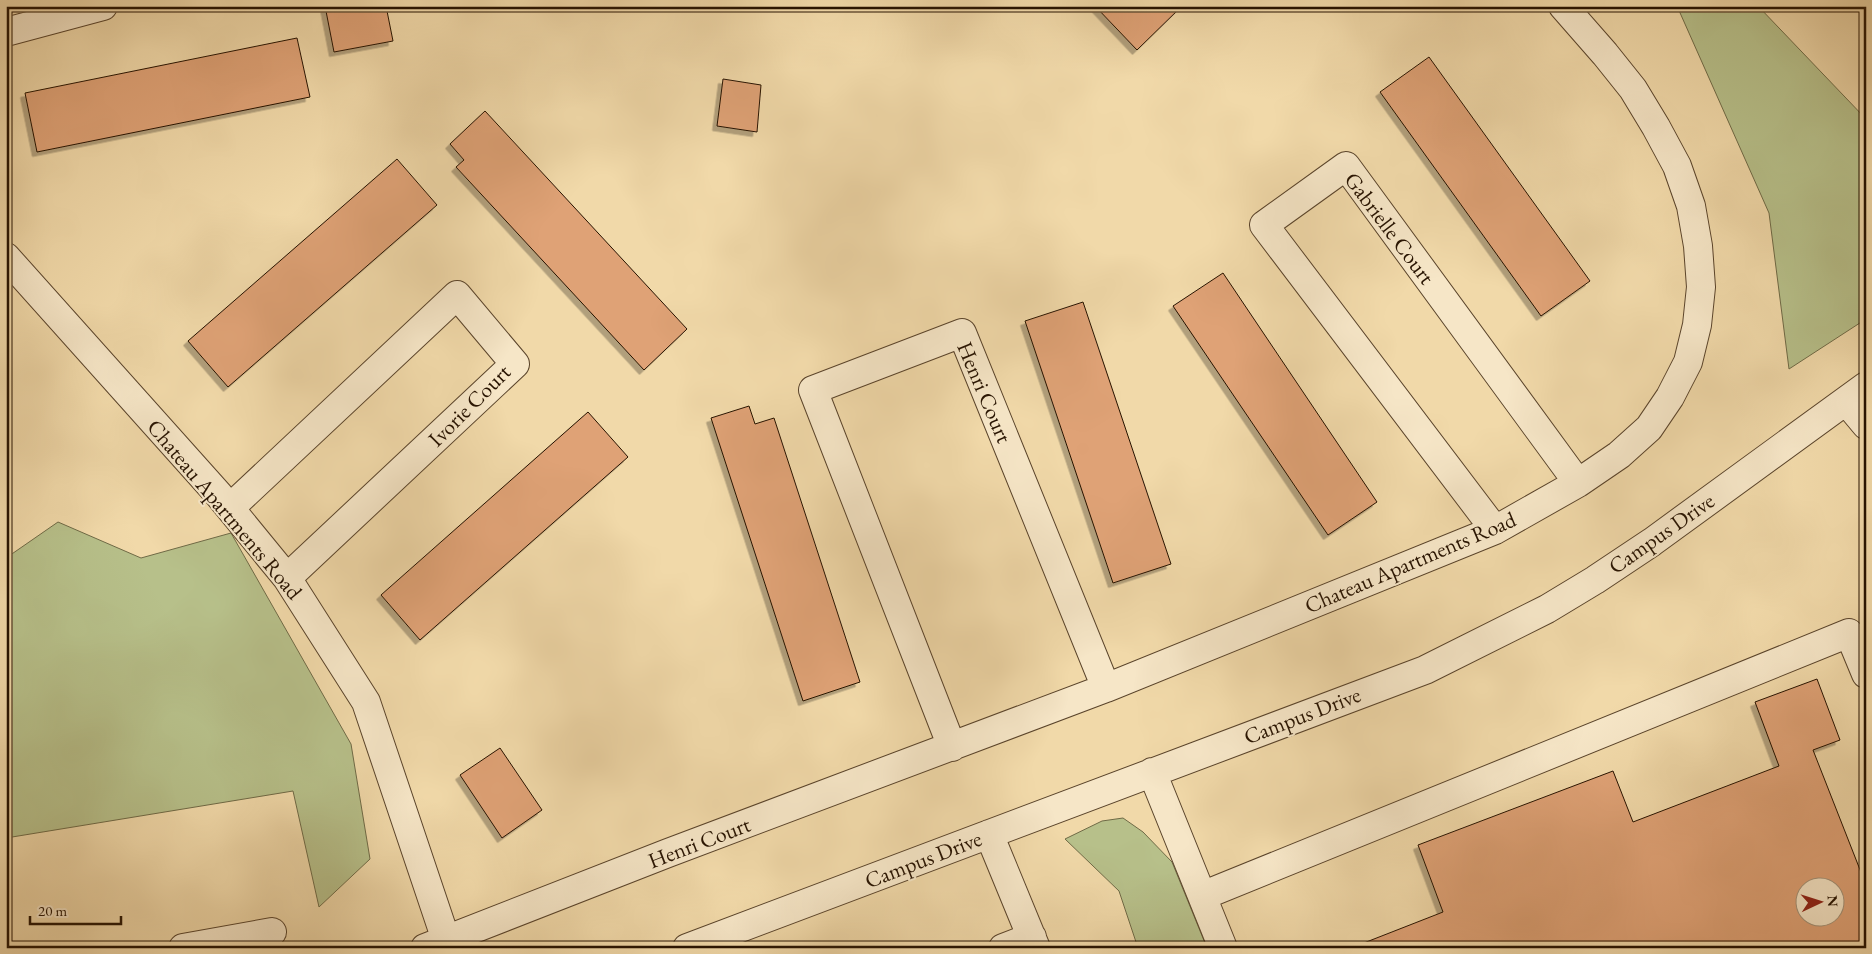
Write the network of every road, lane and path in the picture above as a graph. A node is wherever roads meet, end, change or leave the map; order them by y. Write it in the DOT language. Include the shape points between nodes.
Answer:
graph roads {
  1 [pos="103,6"];
  2 [pos="1564,6"];
  3 [pos="6,32"];
  4 [pos="6,257"];
  5 [pos="1856,393"];
  6 [pos="1866,425"];
  7 [pos="1578,483"];
  8 [pos="230,508"];
  9 [pos="1495,530"];
  10 [pos="287,578"];
  11 [pos="1858,625"];
  12 [pos="1866,674"];
  13 [pos="1106,688"];
  14 [pos="952,747"];
  15 [pos="1152,772"];
  16 [pos="989,834"];
  17 [pos="1202,896"];
  18 [pos="272,932"];
  19 [pos="1034,942"];
  20 [pos="436,944"];
  21 [pos="183,948"];
  22 [pos="687,948"];
  23 [pos="1003,948"];
  24 [pos="1223,948"];
  1 -- 3 [label="street"];
  2 -- 7 [label="street, Chateau Apartments Road" via="1632,89 1677,166 1691,206 1701,286 1697,325 1688,362 1670,397 1649,428"];
  4 -- 8 [label="street, Chateau Apartments Road"];
  5 -- 6 [label="street"];
  5 -- 15 [label="street, Campus Drive" via="1652,542 1547,609 1425,670"];
  7 -- 9 [label="street, Chateau Apartments Road"];
  7 -- 9 [label="street, Gabrielle Court" via="1346,166 1264,225"];
  8 -- 10 [label="street, Chateau Apartments Road"];
  8 -- 10 [label="street, Ivorie Court" via="457,295 515,364"];
  9 -- 13 [label="street, Chateau Apartments Road"];
  10 -- 20 [label="street, Chateau Apartments Road" via="366,702"];
  11 -- 12 [label="street"];
  11 -- 17 [label="street"];
  13 -- 14 [label="street, Henri Court"];
  13 -- 14 [label="street, Henri Court" via="962,333 813,390"];
  14 -- 20 [label="street, Henri Court"];
  15 -- 16 [label="street, Campus Drive"];
  15 -- 17 [label="street"];
  16 -- 19 [label="street"];
  16 -- 22 [label="street, Campus Drive"];
  17 -- 24 [label="street"];
  18 -- 21 [label="street"];
  19 -- 23 [label="street"];
}
